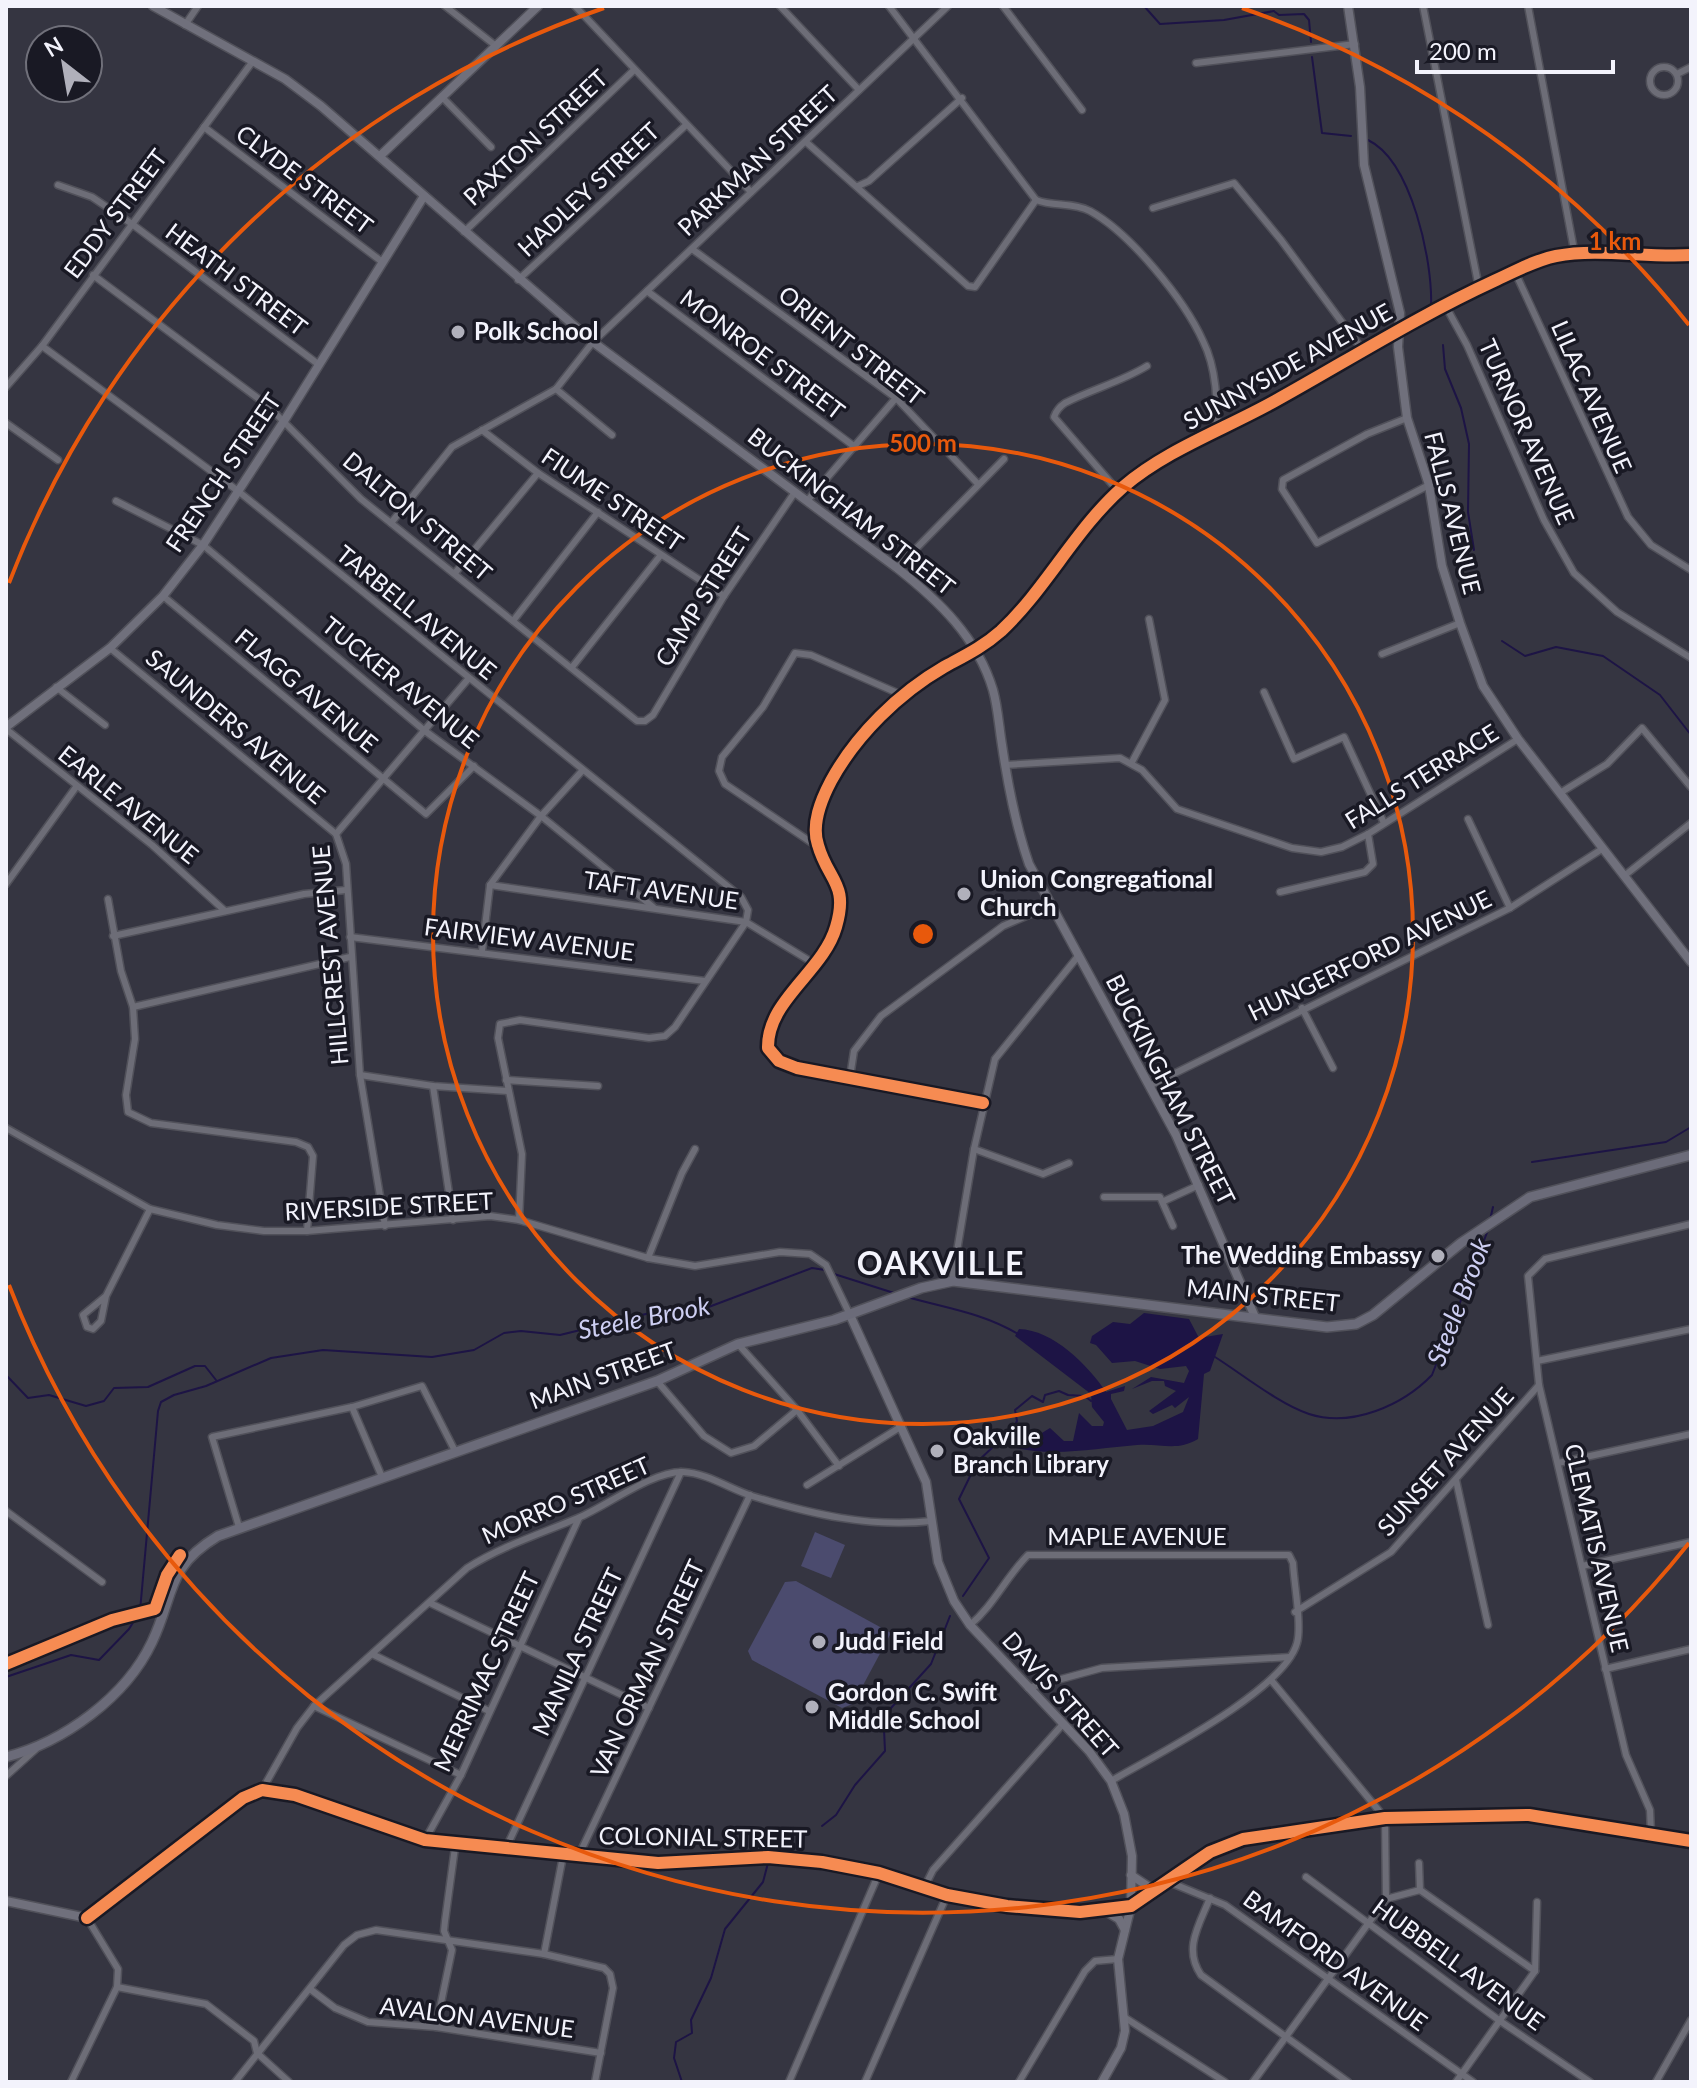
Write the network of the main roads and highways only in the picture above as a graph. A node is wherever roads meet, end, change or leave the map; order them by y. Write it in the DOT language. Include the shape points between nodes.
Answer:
graph roads {
  1 [pos="153,6"];
  2 [pos="538,6"];
  3 [pos="1348,6"];
  4 [pos="380,156"];
  5 [pos="424,196"];
  6 [pos="1691,255"];
  7 [pos="1398,333"];
  8 [pos="976,651"];
  9 [pos="6,728"];
  10 [pos="1691,962"];
  11 [pos="1691,1155"];
  12 [pos="850,1315"];
  13 [pos="1255,1317"];
  14 [pos="6,1757"];
  15 [pos="1691,1841"];
  16 [pos="1131,1875"];
  17 [pos="1155,1891"];
  18 [pos="6,1901"];
  19 [pos="1131,1906"];
  20 [pos="1102,1909"];
  21 [pos="1125,1930"];
  22 [pos="1102,2082"];
  1 -- 4 [label="main road, BUCKINGHAM STREET" via="253,61 321,106"];
  2 -- 4 [label="main road"];
  3 -- 7 [label="main road, FALLS AVENUE" via="1364,165 1400,313"];
  4 -- 5 [label="main road, BUCKINGHAM STREET"];
  5 -- 8 [label="main road, BUCKINGHAM STREET" via="593,342 939,601"];
  5 -- 9 [label="main road, FRENCH STREET" via="284,421 163,596 110,648"];
  6 -- 7 [label="main road, SUNNYSIDE AVENUE" via="1558,256 1479,288"];
  7 -- 8 [label="main road, SUNNYSIDE AVENUE" via="1147,467 1118,491 1002,630"];
  7 -- 10 [label="main road, FALLS AVENUE" via="1407,418 1429,485 1442,566 1483,686"];
  8 -- 13 [label="main road, BUCKINGHAM STREET" via="993,690 1015,823 1029,864 1199,1185"];
  11 -- 13 [label="main road, MAIN STREET" via="1541,1193 1497,1216 1356,1324 1327,1327"];
  12 -- 13 [label="main road, MAIN STREET" via="952,1281"];
  12 -- 14 [label="main road, MAIN STREET" via="738,1344 657,1381 239,1527 203,1545 179,1570 152,1642 127,1680 90,1715 39,1745"];
  12 -- 16 [label="main road, DAVIS STREET" via="926,1482 938,1562 954,1601 1111,1781 1124,1814"];
  15 -- 17 [label="main road, COLONIAL STREET" via="1529,1815 1385,1818 1243,1839 1210,1852"];
  16 -- 17 [label="main road"];
  16 -- 19 [label="main road, DAVIS STREET"];
  17 -- 19 [label="main road, COLONIAL STREET"];
  18 -- 20 [label="main road, COLONIAL STREET" via="87,1918 243,1798 262,1790 295,1795 425,1840 658,1863 768,1857 879,1873 947,1895 1007,1906"];
  19 -- 20 [label="main road, COLONIAL STREET"];
  19 -- 21 [label="main road, DAVIS STREET"];
  20 -- 21 [label="main road" via="1119,1919"];
  21 -- 22 [label="main road, DAVIS STREET" via="1118,1959 1124,2017 1121,2048"];
}
